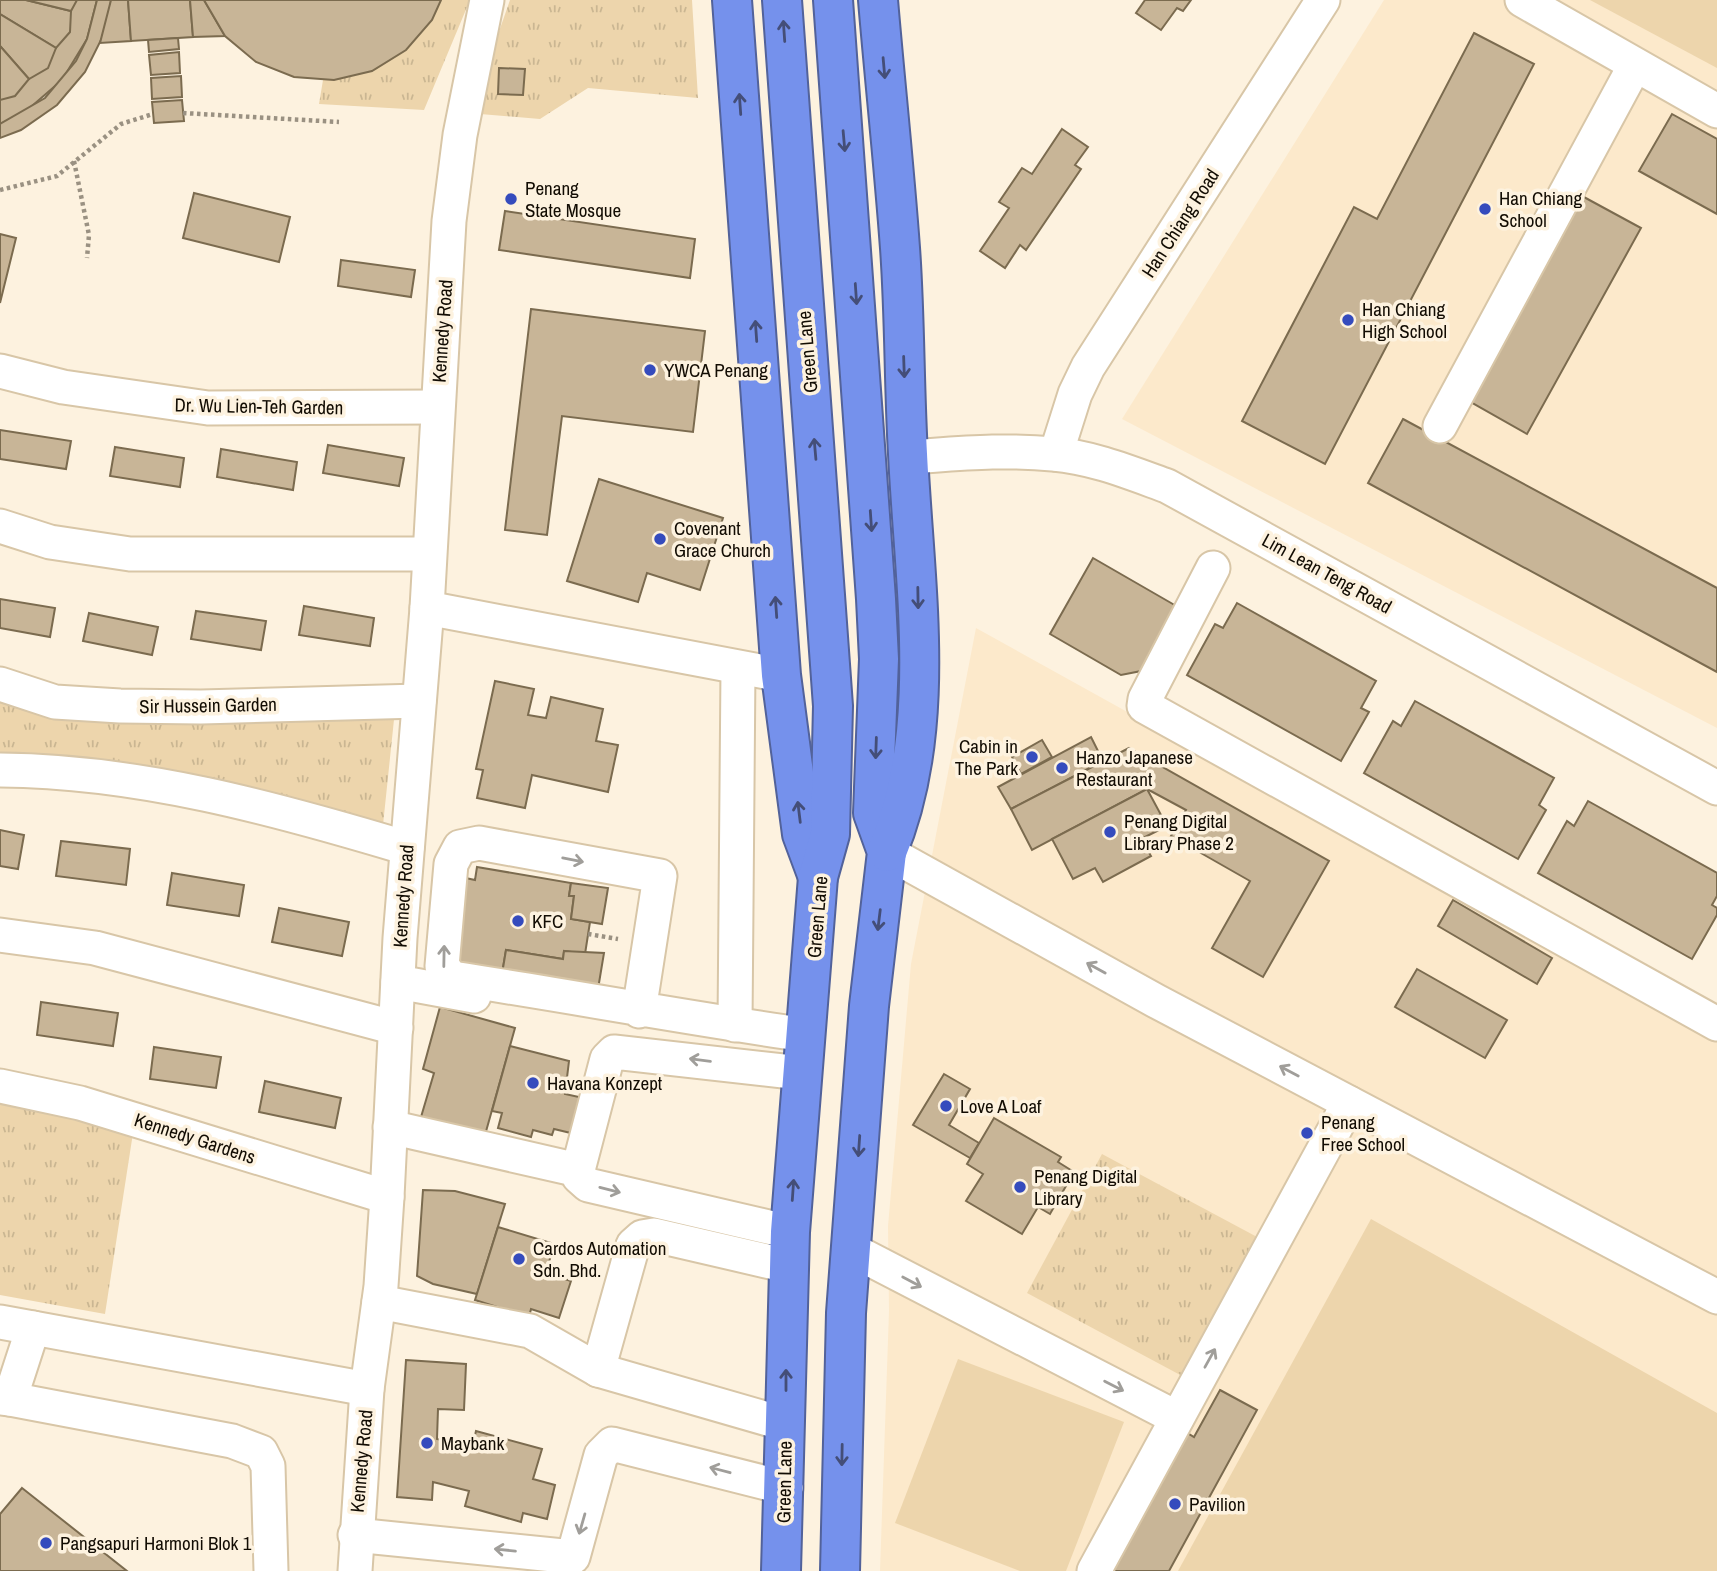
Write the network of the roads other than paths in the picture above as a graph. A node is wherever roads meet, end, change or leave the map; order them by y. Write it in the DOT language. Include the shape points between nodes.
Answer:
graph roads {
  1 [pos="486,0"];
  2 [pos="732,0"];
  3 [pos="782,0"];
  4 [pos="833,0"];
  5 [pos="878,0"];
  6 [pos="1322,0"];
  7 [pos="1521,0"];
  8 [pos="1634,66"];
  9 [pos="1717,111"];
  10 [pos="0,370"];
  11 [pos="437,407"];
  12 [pos="1440,426"];
  13 [pos="1056,454"];
  14 [pos="908,457"];
  15 [pos="0,526"];
  16 [pos="429,554"];
  17 [pos="1213,568"];
  18 [pos="427,608"];
  19 [pos="738,668"];
  20 [pos="781,675"];
  21 [pos="0,684"];
  22 [pos="419,701"];
  23 [pos="0,770"];
  24 [pos="1717,788"];
  25 [pos="407,848"];
  26 [pos="887,852"];
  27 [pos="818,877"];
  28 [pos="0,935"];
  29 [pos="398,982"];
  30 [pos="639,1011"];
  31 [pos="1717,1024"];
  32 [pos="736,1025"];
  33 [pos="396,1028"];
  34 [pos="806,1035"];
  35 [pos="802,1073"];
  36 [pos="0,1086"];
  37 [pos="1349,1103"];
  38 [pos="390,1127"];
  39 [pos="578,1170"];
  40 [pos="387,1197"];
  41 [pos="789,1249"];
  42 [pos="852,1250"];
  43 [pos="1717,1297"];
  44 [pos="379,1303"];
  45 [pos="0,1322"];
  46 [pos="33,1328"];
  47 [pos="598,1370"];
  48 [pos="367,1389"];
  49 [pos="5,1399"];
  50 [pos="1177,1418"];
  51 [pos="786,1424"];
  52 [pos="786,1488"];
  53 [pos="355,1535"];
  54 [pos="271,1571"];
  55 [pos="355,1571"];
  56 [pos="781,1571"];
  57 [pos="839,1571"];
  58 [pos="1094,1571"];
  1 -- 11 [label="street, Kennedy Road" via="449,221"];
  20 -- 2 [label="highway, one-way"];
  27 -- 3 [label="highway, Green Lane, one-way" via="830,834 833,706"];
  4 -- 26 [label="highway, one-way" via="879,659 873,813"];
  5 -- 14 [label="highway, one-way" via="900,249"];
  6 -- 13 [label="street, Han Chiang Road" via="1088,367"];
  7 -- 8 [label="street"];
  8 -- 9 [label="street"];
  8 -- 12 [label="street"];
  10 -- 11 [label="street, Dr. Wu Lien-Teh Garden" via="63,387 208,408"];
  11 -- 16 [label="street, Kennedy Road"];
  13 -- 14 [label="street, Lim Lean Teng Road"];
  13 -- 24 [label="street, Lim Lean Teng Road" via="1121,470 1190,498"];
  14 -- 26 [label="highway, one-way" via="918,577 919,691 903,815"];
  15 -- 16 [label="street" via="50,542 130,555"];
  16 -- 18 [label="street, Kennedy Road"];
  17 -- 31 [label="street" via="1144,706"];
  18 -- 19 [label="street"];
  18 -- 22 [label="street, Kennedy Road"];
  19 -- 20 [label="street"];
  19 -- 32 [label="street"];
  27 -- 20 [label="highway, one-way" via="802,834"];
  21 -- 22 [label="street, Sir Hussein Garden" via="55,702 120,706"];
  22 -- 25 [label="street, Kennedy Road"];
  23 -- 25 [label="street" via="159,785 283,810"];
  25 -- 29 [label="street, Kennedy Road"];
  37 -- 26 [label="street, one-way"];
  26 -- 42 [label="highway, one-way" via="869,1006"];
  27 -- 34 [label="highway, Green Lane"];
  28 -- 33 [label="street" via="95,948"];
  29 -- 30 [label="street" via="598,1015"];
  29 -- 33 [label="street, Kennedy Road"];
  30 -- 30 [label="street, one-way" via="452,978 442,966 451,864 460,847 480,843 660,876"];
  30 -- 32 [label="street"];
  32 -- 34 [label="street"];
  33 -- 38 [label="street, Kennedy Road"];
  34 -- 35 [label="highway, Green Lane"];
  35 -- 39 [label="street, one-way" via="614,1052 607,1059"];
  41 -- 35 [label="highway, Green Lane, one-way"];
  36 -- 40 [label="street, Kennedy Gardens" via="134,1118"];
  37 -- 43 [label="street"];
  50 -- 37 [label="street, one-way"];
  38 -- 39 [label="street"];
  38 -- 40 [label="street, Kennedy Road"];
  39 -- 41 [label="street, one-way" via="588,1185"];
  40 -- 44 [label="street, Kennedy Road"];
  41 -- 47 [label="street" via="642,1237 633,1245"];
  51 -- 41 [label="highway, Green Lane, one-way"];
  42 -- 50 [label="street, one-way"];
  42 -- 57 [label="highway, one-way"];
  44 -- 47 [label="street" via="530,1331"];
  44 -- 48 [label="street, Kennedy Road"];
  45 -- 46 [label="street"];
  46 -- 48 [label="street"];
  46 -- 49 [label="street"];
  47 -- 51 [label="street"];
  48 -- 53 [label="street, Kennedy Road"];
  49 -- 54 [label="street" via="232,1441 261,1452 268,1466"];
  50 -- 58 [label="street"];
  51 -- 52 [label="highway, Green Lane"];
  52 -- 53 [label="street, one-way" via="612,1444 601,1455 573,1557"];
  52 -- 56 [label="highway, Green Lane"];
  53 -- 55 [label="street, Kennedy Road"];
}
